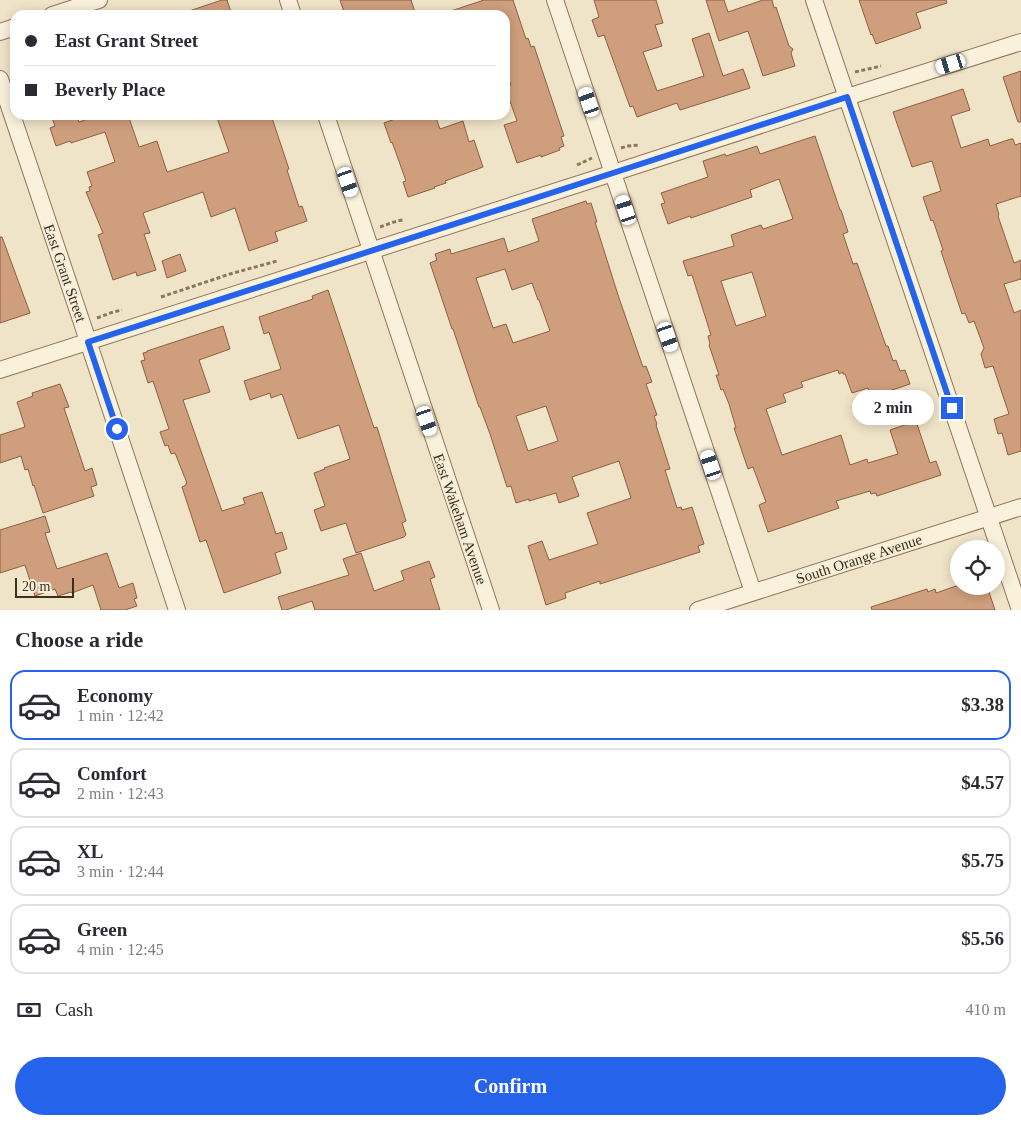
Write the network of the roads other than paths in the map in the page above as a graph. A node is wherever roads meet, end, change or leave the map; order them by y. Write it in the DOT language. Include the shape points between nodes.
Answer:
graph roads {
  1 [pos="99,0"];
  2 [pos="555,0"];
  3 [pos="814,0"];
  4 [pos="68,10"];
  5 [pos="1021,42"];
  6 [pos="0,80"];
  7 [pos="847,97"];
  8 [pos="10,110"];
  9 [pos="13,120"];
  10 [pos="328,120"];
  11 [pos="613,173"];
  12 [pos="370,251"];
  13 [pos="88,342"];
  14 [pos="0,370"];
  15 [pos="1021,507"];
  16 [pos="989,517"];
  17 [pos="753,592"];
  18 [pos="177,610"];
  19 [pos="491,610"];
  20 [pos="698,610"];
  21 [pos="1020,610"];
  1 -- 4 [label="street"];
  2 -- 11 [label="street"];
  3 -- 7 [label="street"];
  5 -- 7 [label="street"];
  6 -- 8 [label="street, East Grant Street"];
  7 -- 11 [label="street"];
  7 -- 16 [label="street"];
  9 -- 13 [label="street, East Grant Street"];
  10 -- 12 [label="street, East Wakeham Avenue"];
  11 -- 12 [label="street"];
  11 -- 17 [label="street"];
  12 -- 13 [label="street"];
  12 -- 19 [label="street, East Wakeham Avenue"];
  13 -- 14 [label="street"];
  13 -- 18 [label="street, East Grant Street"];
  15 -- 16 [label="street, South Orange Avenue"];
  16 -- 17 [label="street, South Orange Avenue"];
  16 -- 21 [label="street"];
  17 -- 20 [label="street, South Orange Avenue"];
}
